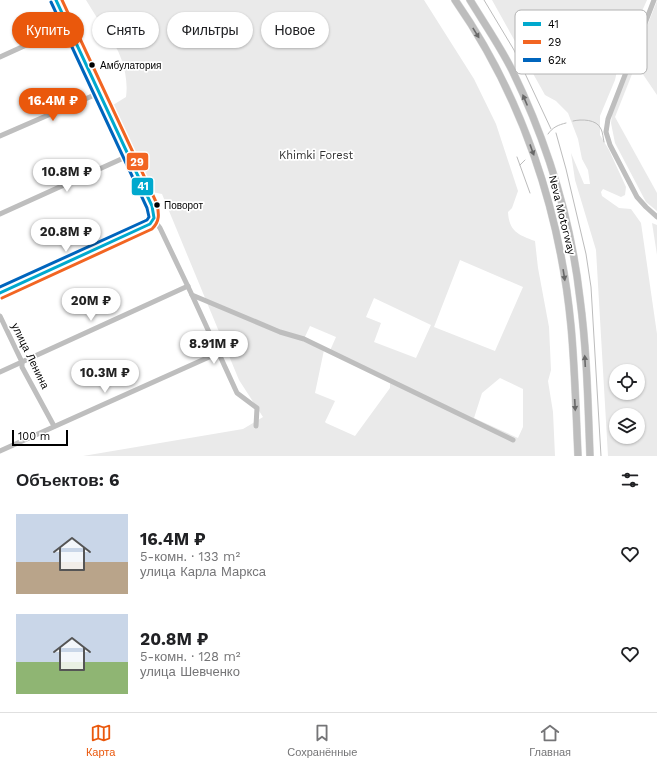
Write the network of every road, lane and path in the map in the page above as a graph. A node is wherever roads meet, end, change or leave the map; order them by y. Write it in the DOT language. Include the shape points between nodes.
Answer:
graph roads {
  1 [pos="56,0"];
  2 [pos="454,0"];
  3 [pos="470,0"];
  4 [pos="654,0"];
  5 [pos="62,12"];
  6 [pos="647,18"];
  7 [pos="20,48"];
  8 [pos="78,48"];
  9 [pos="0,57"];
  10 [pos="625,74"];
  11 [pos="99,92"];
  12 [pos="0,136"];
  13 [pos="128,156"];
  14 [pos="0,214"];
  15 [pos="657,216"];
  16 [pos="154,220"];
  17 [pos="188,286"];
  18 [pos="0,293"];
  19 [pos="192,295"];
  20 [pos="0,316"];
  21 [pos="218,352"];
  22 [pos="22,362"];
  23 [pos="0,372"];
  24 [pos="54,426"];
  25 [pos="256,426"];
  26 [pos="513,440"];
  27 [pos="0,451"];
  28 [pos="578,456"];
  29 [pos="590,456"];
  1 -- 5 [label="main road"];
  2 -- 28 [label="highway, Neva Motorway, one-way" via="510,96 537,165 553,218 571,327"];
  29 -- 3 [label="highway, Neva Motorway, one-way" via="580,298 571,243 558,189 519,86"];
  4 -- 6 [label="street"];
  7 -- 9 [label="street"];
  8 -- 11 [label="main road"];
  10 -- 15 [label="street" via="608,119 606,132 637,197"];
  11 -- 12 [label="street"];
  11 -- 13 [label="main road"];
  13 -- 14 [label="street"];
  13 -- 16 [label="main road" via="152,206"];
  16 -- 17 [label="street"];
  16 -- 18 [label="main road" via="145,227"];
  17 -- 19 [label="street"];
  17 -- 22 [label="street"];
  19 -- 21 [label="street"];
  19 -- 26 [label="street" via="280,332 304,338"];
  20 -- 22 [label="street, улица Ленина"];
  21 -- 24 [label="street"];
  21 -- 25 [label="street" via="237,393 257,408"];
  22 -- 23 [label="street"];
  22 -- 24 [label="street, улица Ленина" via="22,367"];
  24 -- 27 [label="street"];
}
